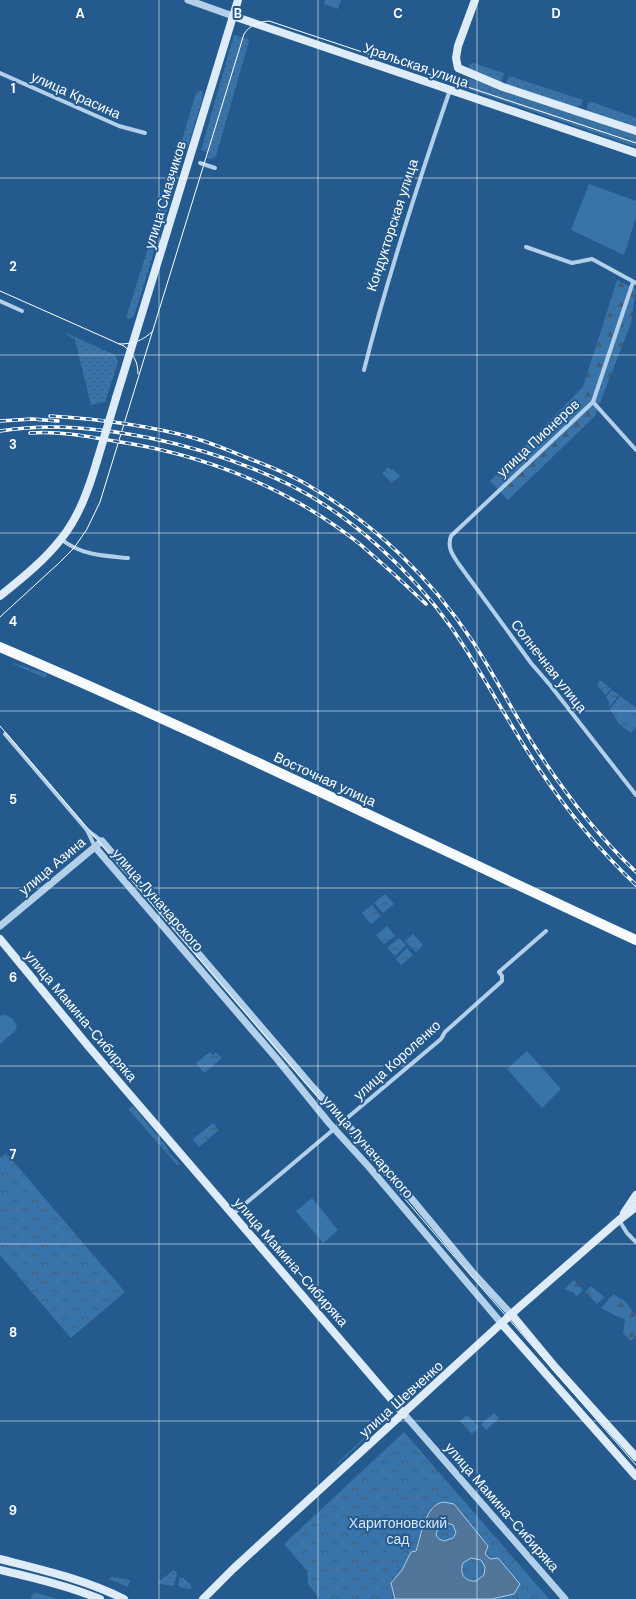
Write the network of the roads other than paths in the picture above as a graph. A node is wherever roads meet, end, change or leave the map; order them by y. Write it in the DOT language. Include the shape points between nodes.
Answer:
graph roads {
  1 [pos="188,0"];
  2 [pos="238,0"];
  3 [pos="475,0"];
  4 [pos="233,16"];
  5 [pos="0,73"];
  6 [pos="450,90"];
  7 [pos="636,131"];
  8 [pos="145,133"];
  9 [pos="636,152"];
  10 [pos="200,163"];
  11 [pos="215,168"];
  12 [pos="526,247"];
  13 [pos="634,283"];
  14 [pos="0,301"];
  15 [pos="22,311"];
  16 [pos="364,370"];
  17 [pos="592,402"];
  18 [pos="636,450"];
  19 [pos="61,539"];
  20 [pos="449,547"];
  21 [pos="128,558"];
  22 [pos="0,596"];
  23 [pos="0,647"];
  24 [pos="5,734"];
  25 [pos="636,795"];
  26 [pos="87,830"];
  27 [pos="102,841"];
  28 [pos="95,847"];
  29 [pos="0,926"];
  30 [pos="546,930"];
  31 [pos="0,939"];
  32 [pos="636,940"];
  33 [pos="344,1121"];
  34 [pos="335,1129"];
  35 [pos="636,1195"];
  36 [pos="636,1207"];
  37 [pos="232,1214"];
  38 [pos="636,1214"];
  39 [pos="619,1220"];
  40 [pos="636,1242"];
  41 [pos="512,1315"];
  42 [pos="502,1324"];
  43 [pos="404,1414"];
  44 [pos="636,1457"];
  45 [pos="636,1476"];
  46 [pos="0,1559"];
  47 [pos="0,1570"];
  48 [pos="100,1599"];
  49 [pos="124,1599"];
  50 [pos="203,1599"];
  51 [pos="565,1599"];
  1 -- 4 [label="street, Уральская улица"];
  2 -- 4 [label="main road, улица Смазчиков"];
  3 -- 7 [label="main road, Уральская улица" via="458,46 458,68 502,88"];
  4 -- 6 [label="main road, Уральская улица"];
  4 -- 19 [label="main road, улица Смазчиков, bridge" via="89,488"];
  5 -- 8 [label="street, улица Красина" via="119,126"];
  6 -- 9 [label="main road, Уральская улица"];
  6 -- 16 [label="street, Кондукторская улица" via="382,298"];
  10 -- 11 [label="street"];
  12 -- 13 [label="street" via="572,263 592,259"];
  13 -- 17 [label="street, улица Пионеров"];
  14 -- 15 [label="street"];
  17 -- 18 [label="street"];
  17 -- 20 [label="street, улица Пионеров" via="451,536"];
  19 -- 21 [label="street" via="70,546 98,556"];
  19 -- 22 [label="main road, улица Смазчиков"];
  20 -- 25 [label="street, Солнечная улица" via="531,663"];
  23 -- 32 [label="main road, Восточная улица" via="78,680"];
  24 -- 26 [label="street, улица Луначарского"];
  26 -- 27 [label="street, улица Луначарского"];
  26 -- 28 [label="street, улица Луначарского"];
  27 -- 28 [label="street, улица Азина"];
  27 -- 33 [label="street, улица Луначарского"];
  28 -- 29 [label="street, улица Азина"];
  28 -- 34 [label="street, улица Луначарского"];
  30 -- 33 [label="street, улица Короленко" via="499,972 502,981 444,1032 440,1039"];
  31 -- 37 [label="main road, улица Мамина-Сибиряка"];
  33 -- 34 [label="street, улица Короленко"];
  33 -- 41 [label="street, улица Луначарского"];
  34 -- 37 [label="street, улица Короленко"];
  34 -- 42 [label="street, улица Луначарского"];
  35 -- 39 [label="main road, улица Шевченко"];
  36 -- 39 [label="main road, улица Шевченко"];
  37 -- 43 [label="main road, улица Мамина-Сибиряка"];
  38 -- 39 [label="main road, улица Шевченко"];
  39 -- 40 [label="street"];
  39 -- 41 [label="main road, улица Шевченко"];
  41 -- 42 [label="main road, улица Шевченко"];
  41 -- 44 [label="main road, улица Луначарского"];
  42 -- 43 [label="main road, улица Шевченко"];
  42 -- 45 [label="main road, улица Луначарского"];
  43 -- 50 [label="main road, улица Шевченко"];
  43 -- 51 [label="street, улица Мамина-Сибиряка"];
  46 -- 49 [label="main road" via="62,1574"];
  47 -- 48 [label="main road" via="58,1584"];
}
